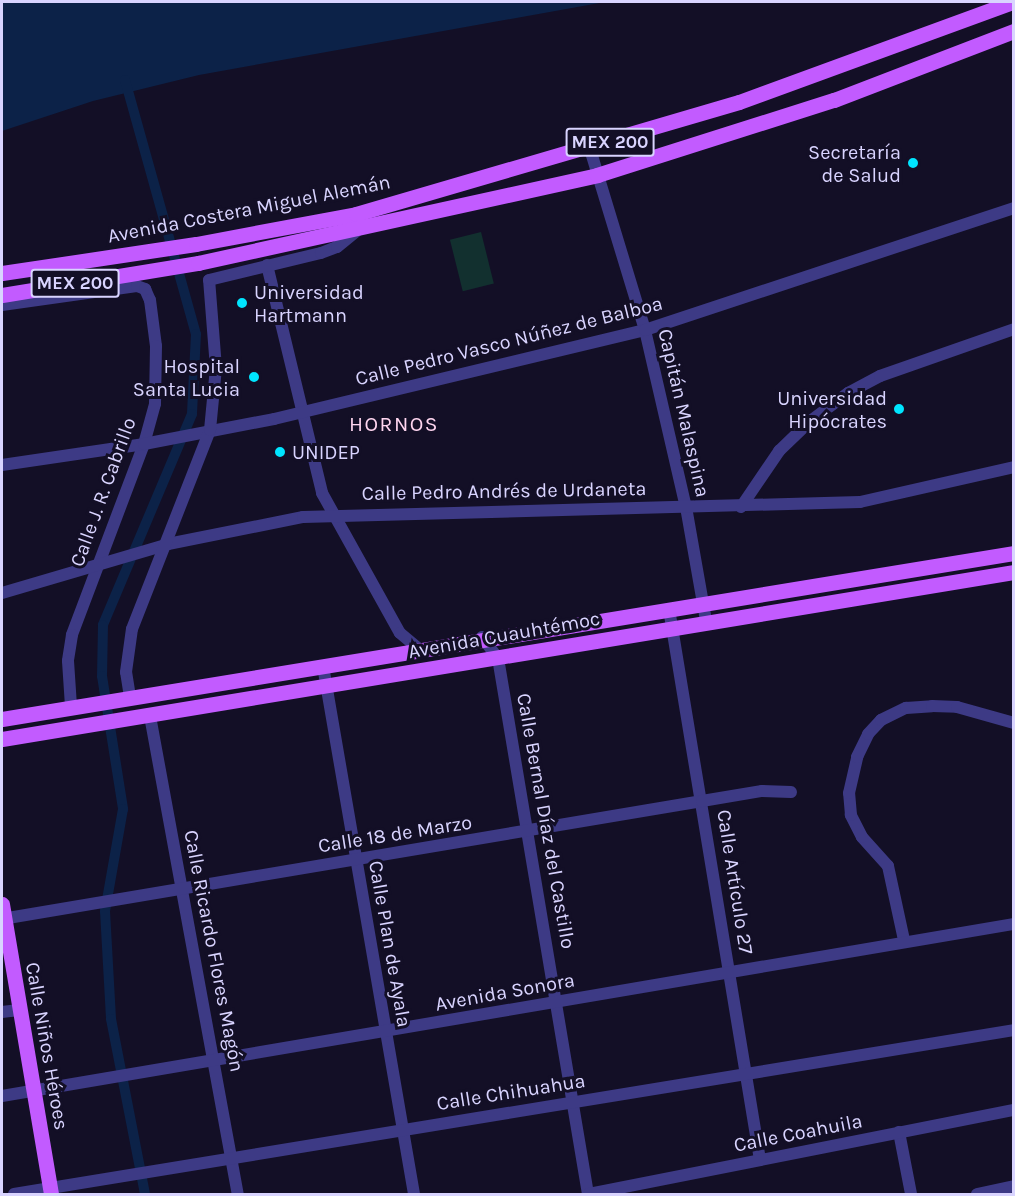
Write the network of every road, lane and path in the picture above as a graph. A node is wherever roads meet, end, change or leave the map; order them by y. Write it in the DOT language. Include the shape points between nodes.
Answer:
graph roads {
  1 [pos="1013,2"];
  2 [pos="1014,30"];
  3 [pos="590,149"];
  4 [pos="597,175"];
  5 [pos="1014,208"];
  6 [pos="359,229"];
  7 [pos="267,265"];
  8 [pos="2,273"];
  9 [pos="2,295"];
  10 [pos="2,305"];
  11 [pos="1014,329"];
  12 [pos="645,330"];
  13 [pos="301,411"];
  14 [pos="207,431"];
  15 [pos="150,443"];
  16 [pos="2,465"];
  17 [pos="1014,467"];
  18 [pos="686,507"];
  19 [pos="741,507"];
  20 [pos="332,514"];
  21 [pos="168,544"];
  22 [pos="1014,553"];
  23 [pos="102,562"];
  24 [pos="1014,572"];
  25 [pos="2,593"];
  26 [pos="705,603"];
  27 [pos="669,609"];
  28 [pos="706,621"];
  29 [pos="673,627"];
  30 [pos="482,637"];
  31 [pos="418,649"];
  32 [pos="498,658"];
  33 [pos="323,666"];
  34 [pos="327,686"];
  35 [pos="125,697"];
  36 [pos="70,706"];
  37 [pos="150,716"];
  38 [pos="2,719"];
  39 [pos="1014,723"];
  40 [pos="2,739"];
  41 [pos="791,792"];
  42 [pos="702,801"];
  43 [pos="529,832"];
  44 [pos="355,860"];
  45 [pos="182,889"];
  46 [pos="2,914"];
  47 [pos="1014,924"];
  48 [pos="904,940"];
  49 [pos="730,974"];
  50 [pos="557,1003"];
  51 [pos="19,1010"];
  52 [pos="2,1012"];
  53 [pos="1014,1030"];
  54 [pos="386,1033"];
  55 [pos="214,1060"];
  56 [pos="748,1074"];
  57 [pos="33,1091"];
  58 [pos="2,1096"];
  59 [pos="573,1102"];
  60 [pos="1014,1110"];
  61 [pos="402,1129"];
  62 [pos="899,1132"];
  63 [pos="232,1159"];
  64 [pos="760,1160"];
  65 [pos="1014,1186"];
  66 [pos="50,1192"];
  67 [pos="14,1194"];
  68 [pos="238,1194"];
  69 [pos="414,1194"];
  70 [pos="589,1194"];
  71 [pos="911,1194"];
  72 [pos="977,1194"];
  1 -- 3 [label="main road, Avenida Costera Miguel Alemán / MEX 200" via="825,74"];
  2 -- 4 [label="main road, Avenida Costera Miguel Alemán / MEX 200" via="834,100"];
  3 -- 4 [label="street, Capitán Malaspina"];
  3 -- 8 [label="main road, Avenida Costera Miguel Alemán / MEX 200" via="356,214 196,244"];
  4 -- 6 [label="main road, Avenida Costera Miguel Alemán / MEX 200"];
  4 -- 12 [label="street, Capitán Malaspina"];
  5 -- 12 [label="street, Calle Pedro Vasco Núñez de Balboa"];
  6 -- 7 [label="street" via="321,253"];
  6 -- 9 [label="main road, Avenida Costera Miguel Alemán / MEX 200" via="198,263"];
  7 -- 13 [label="street"];
  7 -- 14 [label="street" via="209,280 216,368"];
  10 -- 15 [label="street, Calle J. R. Cabrillo" via="137,286 145,289 153,320 157,374"];
  11 -- 19 [label="street" via="880,376 848,393 778,451"];
  12 -- 13 [label="street, Calle Pedro Vasco Núñez de Balboa"];
  12 -- 18 [label="street, Capitán Malaspina"];
  13 -- 14 [label="street, Calle Pedro Vasco Núñez de Balboa"];
  13 -- 20 [label="street" via="316,474"];
  14 -- 15 [label="street, Calle Pedro Vasco Núñez de Balboa"];
  14 -- 21 [label="street"];
  15 -- 16 [label="street, Calle Pedro Vasco Núñez de Balboa"];
  15 -- 23 [label="street, Calle J. R. Cabrillo"];
  17 -- 19 [label="street, Calle Pedro Andrés de Urdaneta" via="860,502"];
  18 -- 19 [label="street, Calle Pedro Andrés de Urdaneta"];
  18 -- 20 [label="street, Calle Pedro Andrés de Urdaneta"];
  18 -- 26 [label="street, Capitán Malaspina"];
  20 -- 21 [label="street, Calle Pedro Andrés de Urdaneta"];
  20 -- 31 [label="street" via="400,633"];
  21 -- 23 [label="street, Calle Pedro Andrés de Urdaneta"];
  21 -- 35 [label="street" via="132,629"];
  22 -- 26 [label="main road, Avenida Cuauhtémoc"];
  23 -- 25 [label="street, Calle Pedro Andrés de Urdaneta"];
  23 -- 36 [label="street, Calle J. R. Cabrillo" via="72,635 68,661"];
  24 -- 28 [label="main road, Avenida Cuauhtémoc"];
  26 -- 27 [label="main road, Avenida Cuauhtémoc"];
  26 -- 28 [label="street, Capitán Malaspina"];
  27 -- 29 [label="street, Calle Artículo 27"];
  27 -- 30 [label="main road, Avenida Cuauhtémoc"];
  28 -- 29 [label="main road, Avenida Cuauhtémoc"];
  29 -- 32 [label="main road, Avenida Cuauhtémoc"];
  29 -- 42 [label="street, Calle Artículo 27"];
  30 -- 31 [label="main road, Avenida Cuauhtémoc"];
  30 -- 32 [label="street, Calle Bernal Díaz del Castillo"];
  31 -- 33 [label="main road, Avenida Cuauhtémoc"];
  32 -- 34 [label="main road, Avenida Cuauhtémoc"];
  32 -- 43 [label="street, Calle Bernal Díaz del Castillo"];
  33 -- 34 [label="street, Calle Plan de Ayala"];
  33 -- 35 [label="main road, Avenida Cuauhtémoc"];
  34 -- 37 [label="main road, Avenida Cuauhtémoc"];
  34 -- 44 [label="street, Calle Plan de Ayala"];
  35 -- 36 [label="main road, Avenida Cuauhtémoc"];
  36 -- 38 [label="main road, Avenida Cuauhtémoc"];
  37 -- 40 [label="main road, Avenida Cuauhtémoc"];
  37 -- 45 [label="street, Calle Ricardo Flores Magón"];
  39 -- 48 [label="street" via="957,707 932,706 906,708 881,720 868,734 857,757 849,794 851,815 862,837 888,866"];
  41 -- 42 [label="street, Calle 18 de Marzo" via="762,791"];
  42 -- 43 [label="street, Calle 18 de Marzo"];
  42 -- 49 [label="street, Calle Artículo 27"];
  43 -- 44 [label="street, Calle 18 de Marzo"];
  43 -- 50 [label="street, Calle Bernal Díaz del Castillo"];
  44 -- 45 [label="street, Calle 18 de Marzo"];
  44 -- 54 [label="street, Calle Plan de Ayala"];
  45 -- 46 [label="street, Calle 18 de Marzo"];
  45 -- 55 [label="street, Calle Ricardo Flores Magón"];
  46 -- 51 [label="main road, Calle Niños Héroes"];
  47 -- 48 [label="street, Avenida Sonora"];
  48 -- 49 [label="street, Avenida Sonora"];
  49 -- 50 [label="street, Avenida Sonora"];
  49 -- 56 [label="street, Calle Artículo 27"];
  50 -- 54 [label="street, Avenida Sonora"];
  50 -- 59 [label="street, Calle Bernal Díaz del Castillo"];
  51 -- 52 [label="street"];
  51 -- 57 [label="main road, Calle Niños Héroes"];
  53 -- 56 [label="street, Calle Chihuahua"];
  54 -- 55 [label="street, Avenida Sonora"];
  54 -- 61 [label="street, Calle Plan de Ayala"];
  55 -- 57 [label="street, Avenida Sonora"];
  55 -- 63 [label="street, Calle Ricardo Flores Magón"];
  56 -- 59 [label="street, Calle Chihuahua"];
  56 -- 64 [label="street, Calle Artículo 27"];
  57 -- 58 [label="street, Avenida Sonora"];
  57 -- 66 [label="main road, Calle Niños Héroes"];
  59 -- 61 [label="street, Calle Chihuahua"];
  59 -- 70 [label="street, Calle Bernal Díaz del Castillo"];
  60 -- 62 [label="street, Calle Coahuila"];
  61 -- 63 [label="street, Calle Chihuahua"];
  61 -- 69 [label="street, Calle Plan de Ayala"];
  62 -- 64 [label="street, Calle Coahuila"];
  62 -- 71 [label="street"];
  63 -- 66 [label="street, Calle Chihuahua"];
  63 -- 68 [label="street, Calle Ricardo Flores Magón"];
  64 -- 70 [label="street, Calle Coahuila"];
  65 -- 72 [label="street"];
  66 -- 67 [label="street, Calle Chihuahua"];
}
